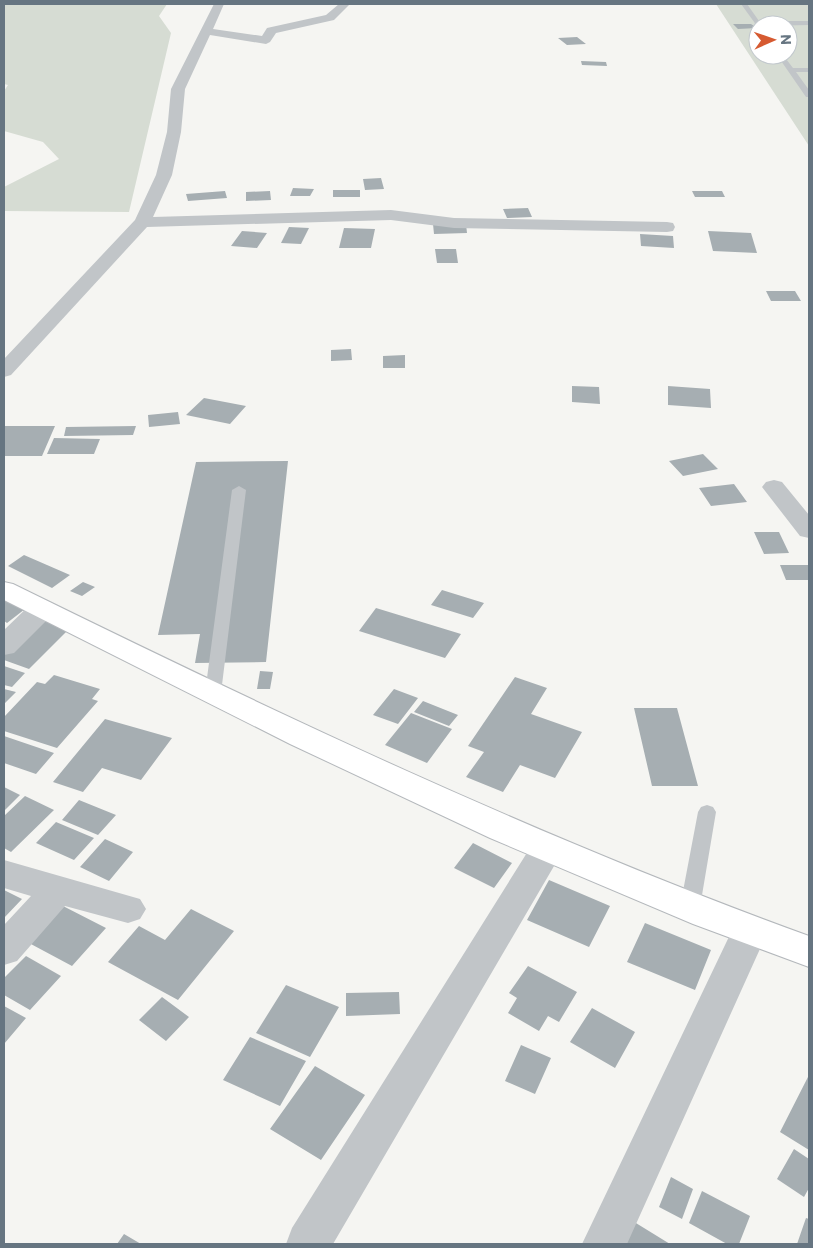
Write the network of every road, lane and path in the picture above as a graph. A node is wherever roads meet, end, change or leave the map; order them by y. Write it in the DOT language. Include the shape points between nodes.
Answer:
graph roads {
  1 [pos="219,4"];
  2 [pos="345,4"];
  3 [pos="744,4"];
  4 [pos="752,15"];
  5 [pos="206,31"];
  6 [pos="787,65"];
  7 [pos="790,70"];
  8 [pos="809,70"];
  9 [pos="809,95"];
  10 [pos="142,222"];
  11 [pos="667,227"];
  12 [pos="4,371"];
  13 [pos="774,487"];
  14 [pos="239,490"];
  15 [pos="809,532"];
  16 [pos="4,590"];
  17 [pos="42,609"];
  18 [pos="4,646"];
  19 [pos="213,694"];
  20 [pos="707,812"];
  21 [pos="547,850"];
  22 [pos="4,874"];
  23 [pos="58,890"];
  24 [pos="690,907"];
  25 [pos="128,909"];
  26 [pos="750,931"];
  27 [pos="4,950"];
  28 [pos="809,952"];
  29 [pos="308,1244"];
  30 [pos="604,1244"];
  1 -- 5 [label="street"];
  2 -- 5 [label="street" via="330,18 272,30 266,40"];
  3 -- 4 [label="lane"];
  5 -- 10 [label="street" via="178,89 174,132 164,175"];
  6 -- 7 [label="lane"];
  7 -- 8 [label="lane"];
  7 -- 9 [label="lane"];
  10 -- 11 [label="street" via="391,215 454,223"];
  10 -- 12 [label="street"];
  13 -- 15 [label="street"];
  14 -- 19 [label="lane"];
  16 -- 17 [label="street"];
  17 -- 18 [label="street"];
  17 -- 19 [label="street"];
  19 -- 21 [label="street"];
  20 -- 24 [label="lane"];
  21 -- 24 [label="street"];
  21 -- 29 [label="street"];
  22 -- 23 [label="street"];
  23 -- 25 [label="street"];
  23 -- 27 [label="street"];
  24 -- 26 [label="street"];
  26 -- 28 [label="street"];
  26 -- 30 [label="street"];
}
